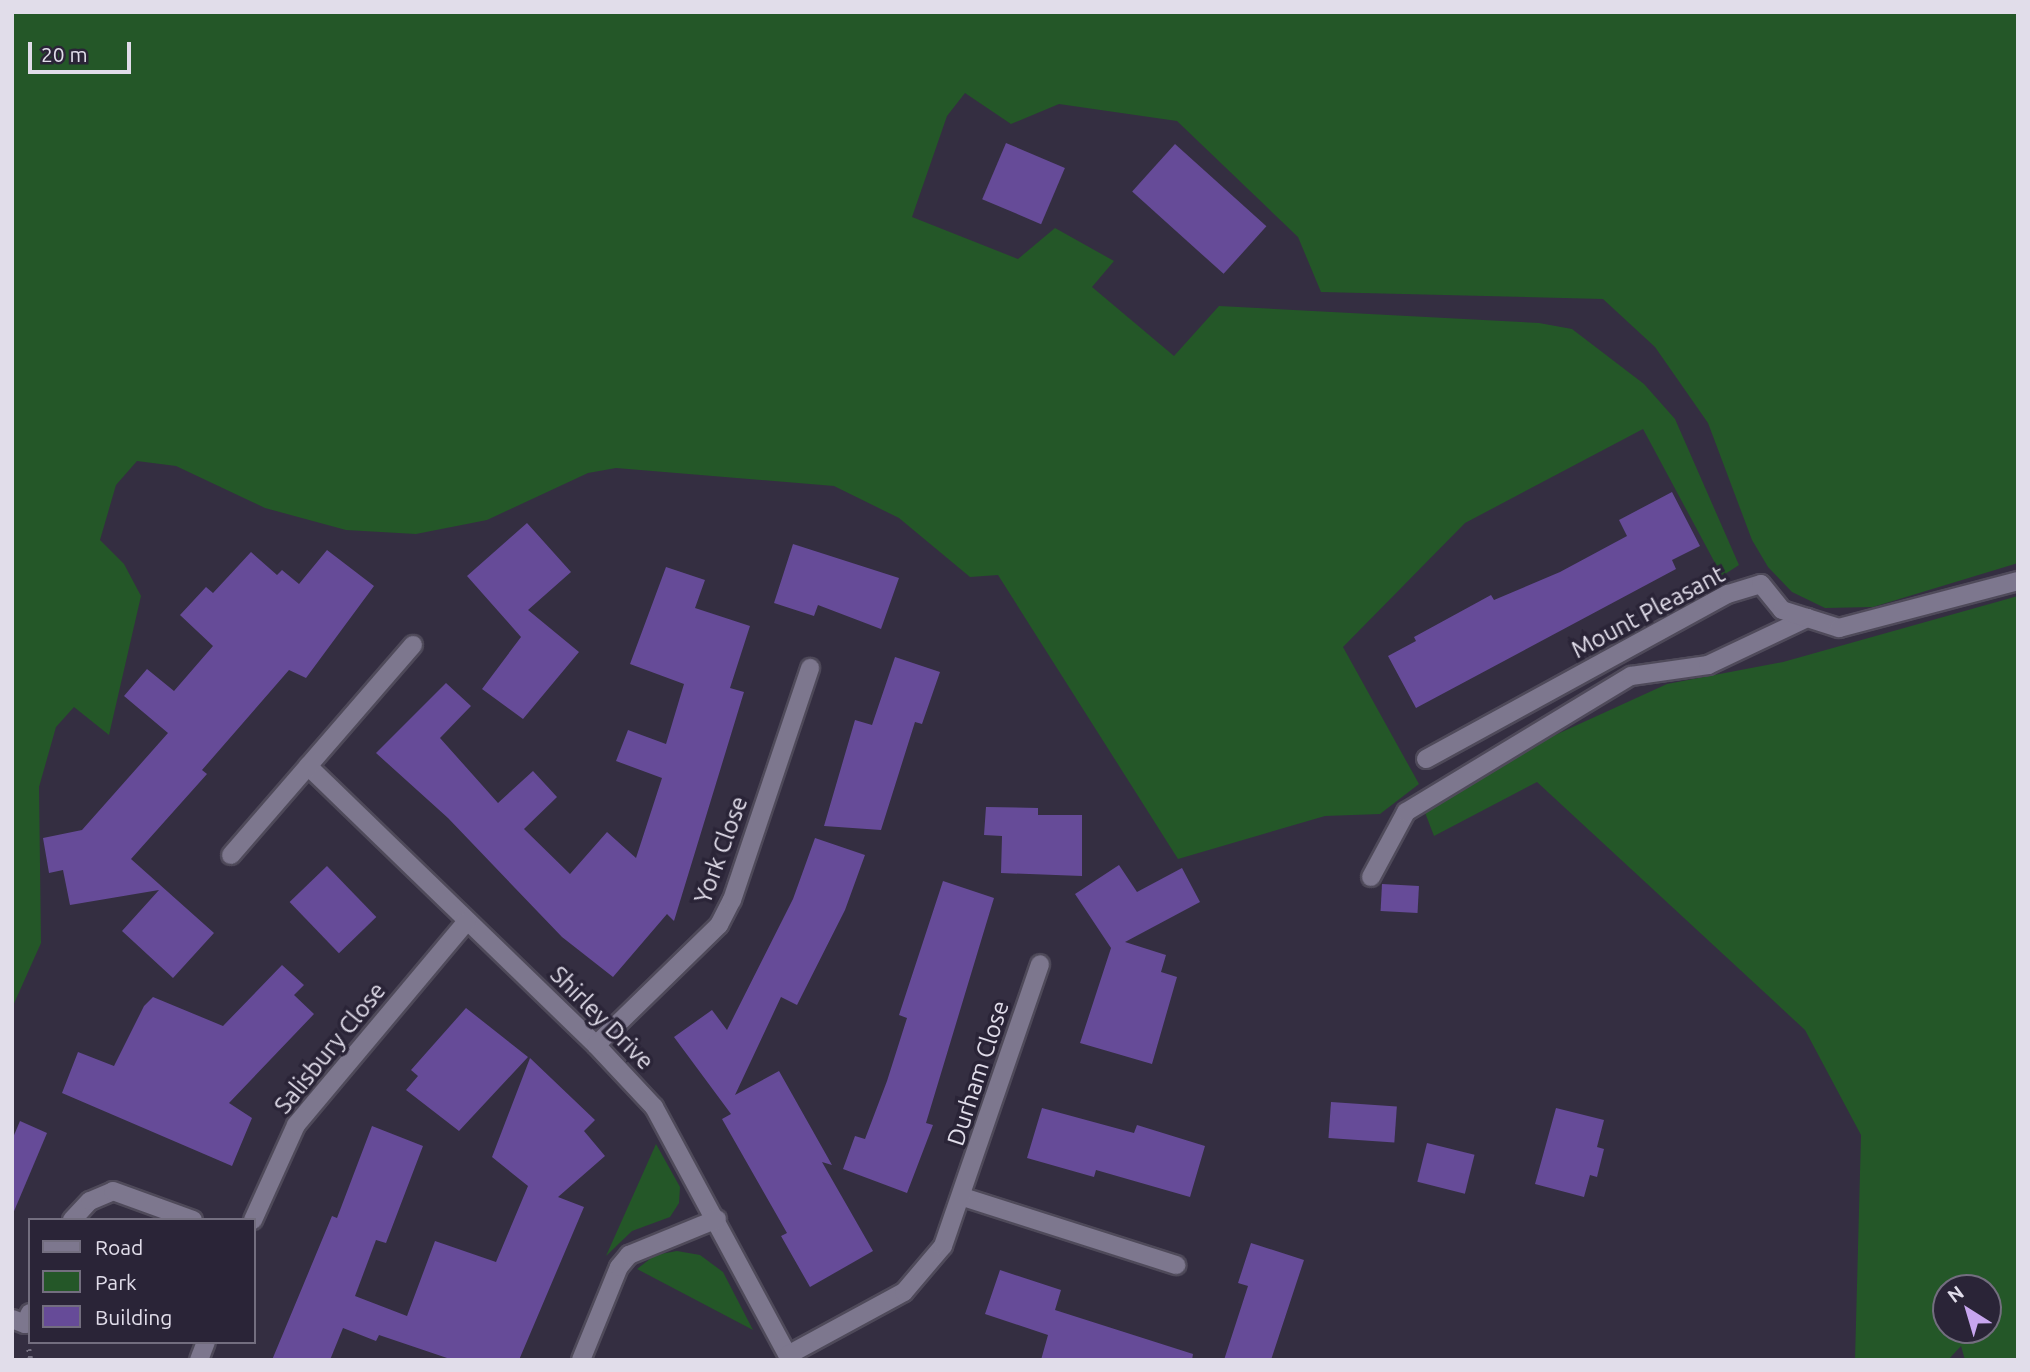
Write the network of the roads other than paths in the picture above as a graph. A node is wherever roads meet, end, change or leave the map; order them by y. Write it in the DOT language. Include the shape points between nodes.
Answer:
graph roads {
  1 [pos="2018,581"];
  2 [pos="1807,618"];
  3 [pos="413,645"];
  4 [pos="810,668"];
  5 [pos="1426,759"];
  6 [pos="308,766"];
  7 [pos="231,855"];
  8 [pos="1371,877"];
  9 [pos="467,921"];
  10 [pos="1040,964"];
  11 [pos="596,1045"];
  12 [pos="964,1197"];
  13 [pos="74,1218"];
  14 [pos="187,1218"];
  15 [pos="254,1218"];
  16 [pos="718,1219"];
  17 [pos="1176,1265"];
  18 [pos="28,1316"];
  19 [pos="12,1319"];
  20 [pos="789,1357"];
  21 [pos="581,1360"];
  1 -- 2 [label="street, Mount Pleasant" via="1839,628"];
  2 -- 5 [label="street, Mount Pleasant" via="1782,610 1761,584 1728,594"];
  2 -- 8 [label="street" via="1708,665 1631,676 1406,812"];
  3 -- 6 [label="street"];
  4 -- 11 [label="street, York Close" via="732,900 719,925"];
  6 -- 7 [label="street"];
  6 -- 9 [label="street, Shirley Drive"];
  9 -- 11 [label="street, Shirley Drive"];
  9 -- 15 [label="street, Salisbury Close" via="296,1125"];
  10 -- 12 [label="street, Durham Close"];
  11 -- 16 [label="street, Shirley Drive" via="654,1107"];
  12 -- 17 [label="street"];
  12 -- 20 [label="street, Durham Close" via="943,1246 904,1292"];
  13 -- 14 [label="street" via="90,1201 113,1191"];
  16 -- 20 [label="street, Shirley Drive"];
  16 -- 21 [label="street" via="629,1255 619,1267"];
  18 -- 19 [label="street" via="24,1324"];
}
